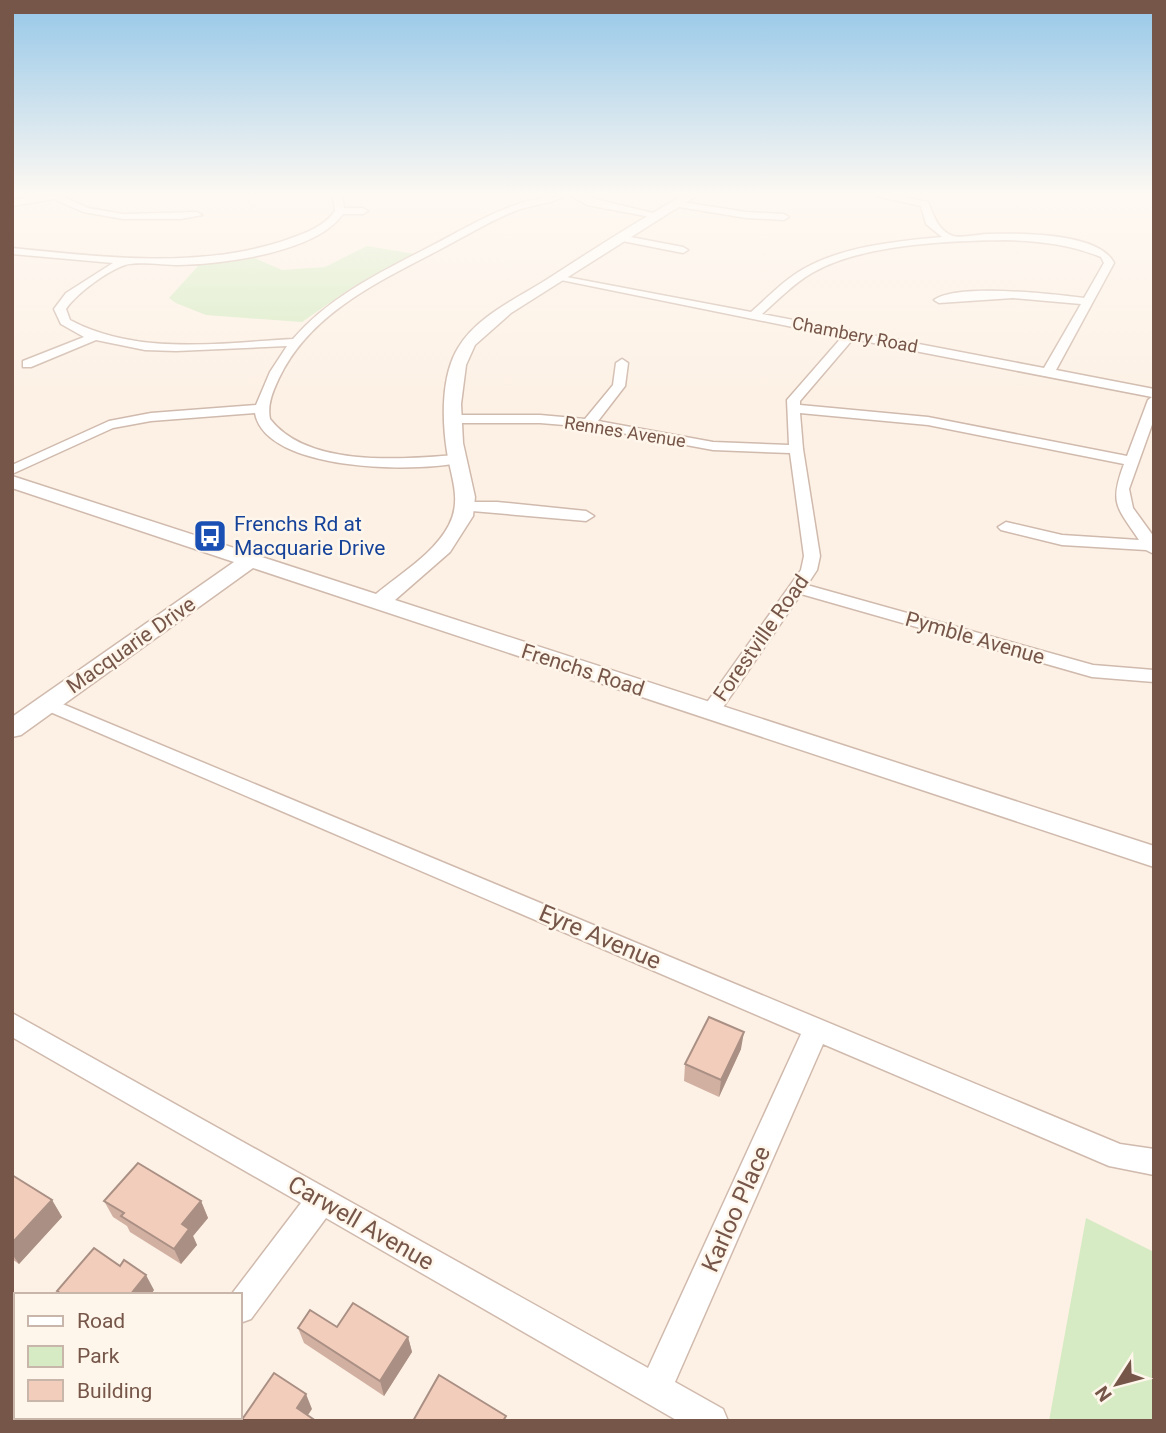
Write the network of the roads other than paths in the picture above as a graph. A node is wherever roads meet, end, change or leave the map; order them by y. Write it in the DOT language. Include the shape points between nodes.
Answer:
graph roads {
  1 [pos="121,263"];
  2 [pos="408,263"];
  3 [pos="580,263"];
  4 [pos="825,263"];
  5 [pos="1109,263"];
  6 [pos="556,278"];
  7 [pos="939,300"];
  8 [pos="1088,302"];
  9 [pos="753,316"];
  10 [pos="850,335"];
  11 [pos="92,338"];
  12 [pos="296,342"];
  13 [pos="622,363"];
  14 [pos="27,364"];
  15 [pos="1048,373"];
  16 [pos="1154,393"];
  17 [pos="1154,400"];
  18 [pos="792,408"];
  19 [pos="261,410"];
  20 [pos="453,419"];
  21 [pos="589,423"];
  22 [pos="796,449"];
  23 [pos="457,459"];
  24 [pos="1130,461"];
  25 [pos="12,471"];
  26 [pos="12,482"];
  27 [pos="465,507"];
  28 [pos="586,516"];
  29 [pos="1006,527"];
  30 [pos="1152,547"];
  31 [pos="249,561"];
  32 [pos="798,588"];
  33 [pos="379,603"];
  34 [pos="1154,676"];
  35 [pos="48,704"];
  36 [pos="710,712"];
  37 [pos="12,729"];
  38 [pos="1154,857"];
  39 [pos="12,1024"];
  40 [pos="817,1028"];
  41 [pos="1154,1162"];
  42 [pos="321,1201"];
  43 [pos="242,1305"];
  44 [pos="655,1390"];
  45 [pos="711,1421"];
  1 -- 11 [label="street" via="70,295 60,309 65,323"];
  2 -- 12 [label="street" via="337,304"];
  3 -- 6 [label="street"];
  4 -- 9 [label="street"];
  5 -- 8 [label="street"];
  6 -- 9 [label="street, Chambery Road"];
  6 -- 20 [label="street" via="492,320 470,342 457,370"];
  7 -- 8 [label="street" via="1016,293"];
  8 -- 15 [label="street"];
  9 -- 10 [label="street, Chambery Road"];
  10 -- 15 [label="street, Chambery Road"];
  10 -- 18 [label="street" via="798,393"];
  11 -- 12 [label="street" via="173,348"];
  11 -- 14 [label="street"];
  12 -- 19 [label="street" via="279,364"];
  13 -- 21 [label="street" via="619,386"];
  15 -- 16 [label="street, Chambery Road"];
  17 -- 24 [label="street"];
  18 -- 22 [label="street, Forestville Road"];
  18 -- 24 [label="street" via="928,421"];
  19 -- 23 [label="street" via="269,428 281,439 319,454 363,462"];
  19 -- 25 [label="street" via="109,425"];
  20 -- 21 [label="street, Rennes Avenue"];
  20 -- 23 [label="street"];
  21 -- 22 [label="street, Rennes Avenue" via="713,446"];
  22 -- 32 [label="street, Forestville Road" via="812,556"];
  23 -- 27 [label="street" via="467,495"];
  24 -- 30 [label="street" via="1122,499"];
  26 -- 31 [label="street, Frenchs Road"];
  27 -- 28 [label="street"];
  27 -- 33 [label="street" via="451,538 438,553"];
  29 -- 30 [label="street" via="1062,540"];
  31 -- 33 [label="street, Frenchs Road"];
  31 -- 35 [label="street, Macquarie Drive"];
  32 -- 34 [label="street, Pymble Avenue" via="1092,671"];
  32 -- 36 [label="street, Forestville Road"];
  33 -- 36 [label="street, Frenchs Road"];
  35 -- 37 [label="street, Macquarie Drive"];
  35 -- 40 [label="street, Eyre Avenue"];
  36 -- 38 [label="street, Frenchs Road"];
  39 -- 42 [label="street, Carwell Avenue"];
  40 -- 41 [label="street, Eyre Avenue" via="1119,1157"];
  40 -- 44 [label="street, Karloo Place"];
  42 -- 43 [label="street"];
  42 -- 44 [label="street, Carwell Avenue"];
  44 -- 45 [label="street, Carwell Avenue"];
}
